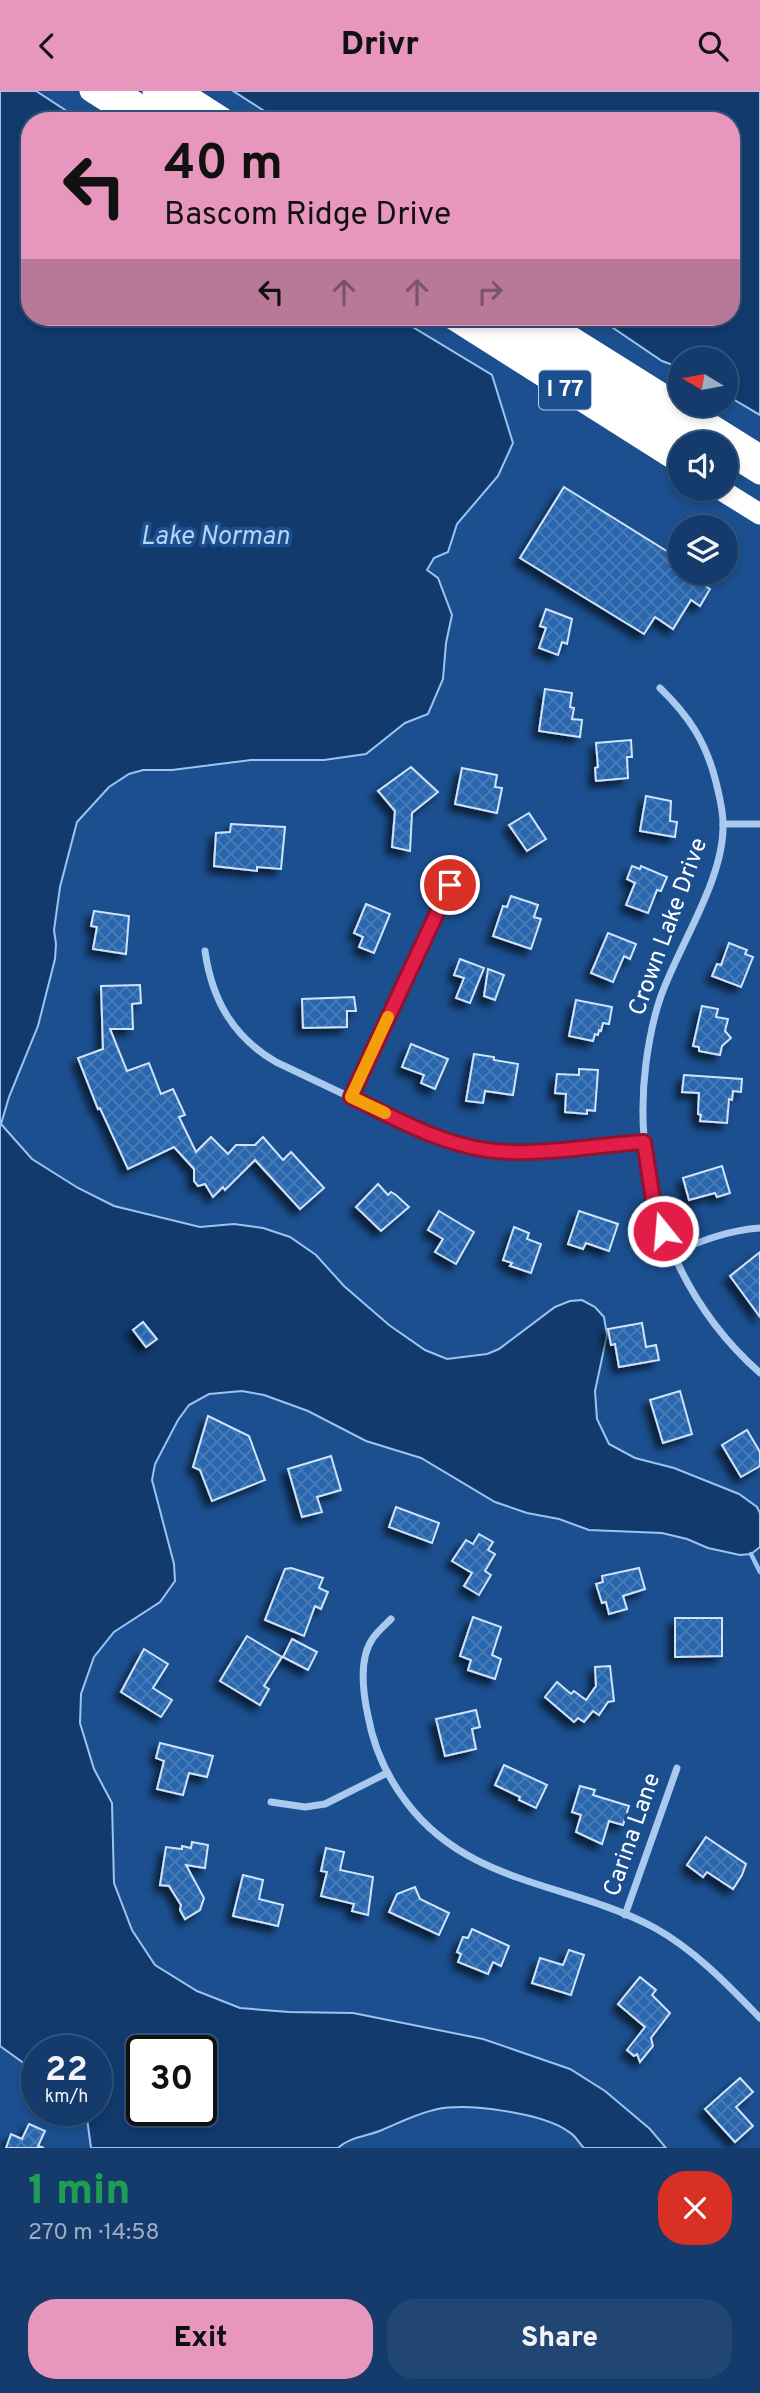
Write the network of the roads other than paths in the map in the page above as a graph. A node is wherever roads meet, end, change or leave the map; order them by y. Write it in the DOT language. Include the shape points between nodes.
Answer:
graph roads {
  1 [pos="90,91"];
  2 [pos="118,91"];
  3 [pos="153,91"];
  4 [pos="181,91"];
  5 [pos="123,112"];
  6 [pos="152,112"];
  7 [pos="186,112"];
  8 [pos="214,112"];
  9 [pos="463,326"];
  10 [pos="494,326"];
  11 [pos="523,326"];
  12 [pos="554,326"];
  13 [pos="691,431"];
  14 [pos="668,437"];
  15 [pos="760,455"];
  16 [pos="668,456"];
  17 [pos="738,460"];
  18 [pos="760,474"];
  19 [pos="738,486"];
  20 [pos="738,500"];
  21 [pos="760,501"];
  22 [pos="760,513"];
  23 [pos="660,688"];
  24 [pos="723,824"];
  25 [pos="760,824"];
  26 [pos="450,885"];
  27 [pos="205,951"];
  28 [pos="351,1097"];
  29 [pos="644,1142"];
  30 [pos="760,1228"];
  31 [pos="673,1253"];
  32 [pos="760,1373"];
  33 [pos="391,1619"];
  34 [pos="677,1768"];
  35 [pos="387,1773"];
  36 [pos="271,1802"];
  37 [pos="625,1915"];
  38 [pos="760,2018"];
  1 -- 5 [label="highway"];
  2 -- 6 [label="highway"];
  3 -- 7 [label="highway"];
  4 -- 8 [label="highway"];
  9 -- 16 [label="highway, I 77"];
  10 -- 14 [label="highway, I 77"];
  11 -- 13 [label="highway, I 77"];
  12 -- 15 [label="highway, I 77"];
  17 -- 18 [label="highway"];
  19 -- 21 [label="highway"];
  20 -- 22 [label="highway"];
  23 -- 24 [label="street, Crown Lake Drive" via="689,719 710,757"];
  24 -- 25 [label="street"];
  24 -- 29 [label="street, Crown Lake Drive" via="713,876 660,997 653,1025 644,1083"];
  26 -- 28 [label="street"];
  27 -- 28 [label="street" via="213,988 234,1028 267,1057"];
  28 -- 29 [label="street" via="434,1137 484,1150 519,1152"];
  29 -- 31 [label="street, Crown Lake Drive" via="654,1206"];
  30 -- 31 [label="street" via="719,1235"];
  31 -- 32 [label="street, Crown Lake Drive" via="707,1314 734,1350"];
  33 -- 35 [label="street" via="373,1638 364,1670 370,1730"];
  34 -- 37 [label="street, Carina Lane"];
  35 -- 36 [label="street" via="325,1804 305,1807"];
  35 -- 37 [label="street" via="415,1814 464,1855"];
  37 -- 38 [label="street" via="683,1946 717,1973"];
}
